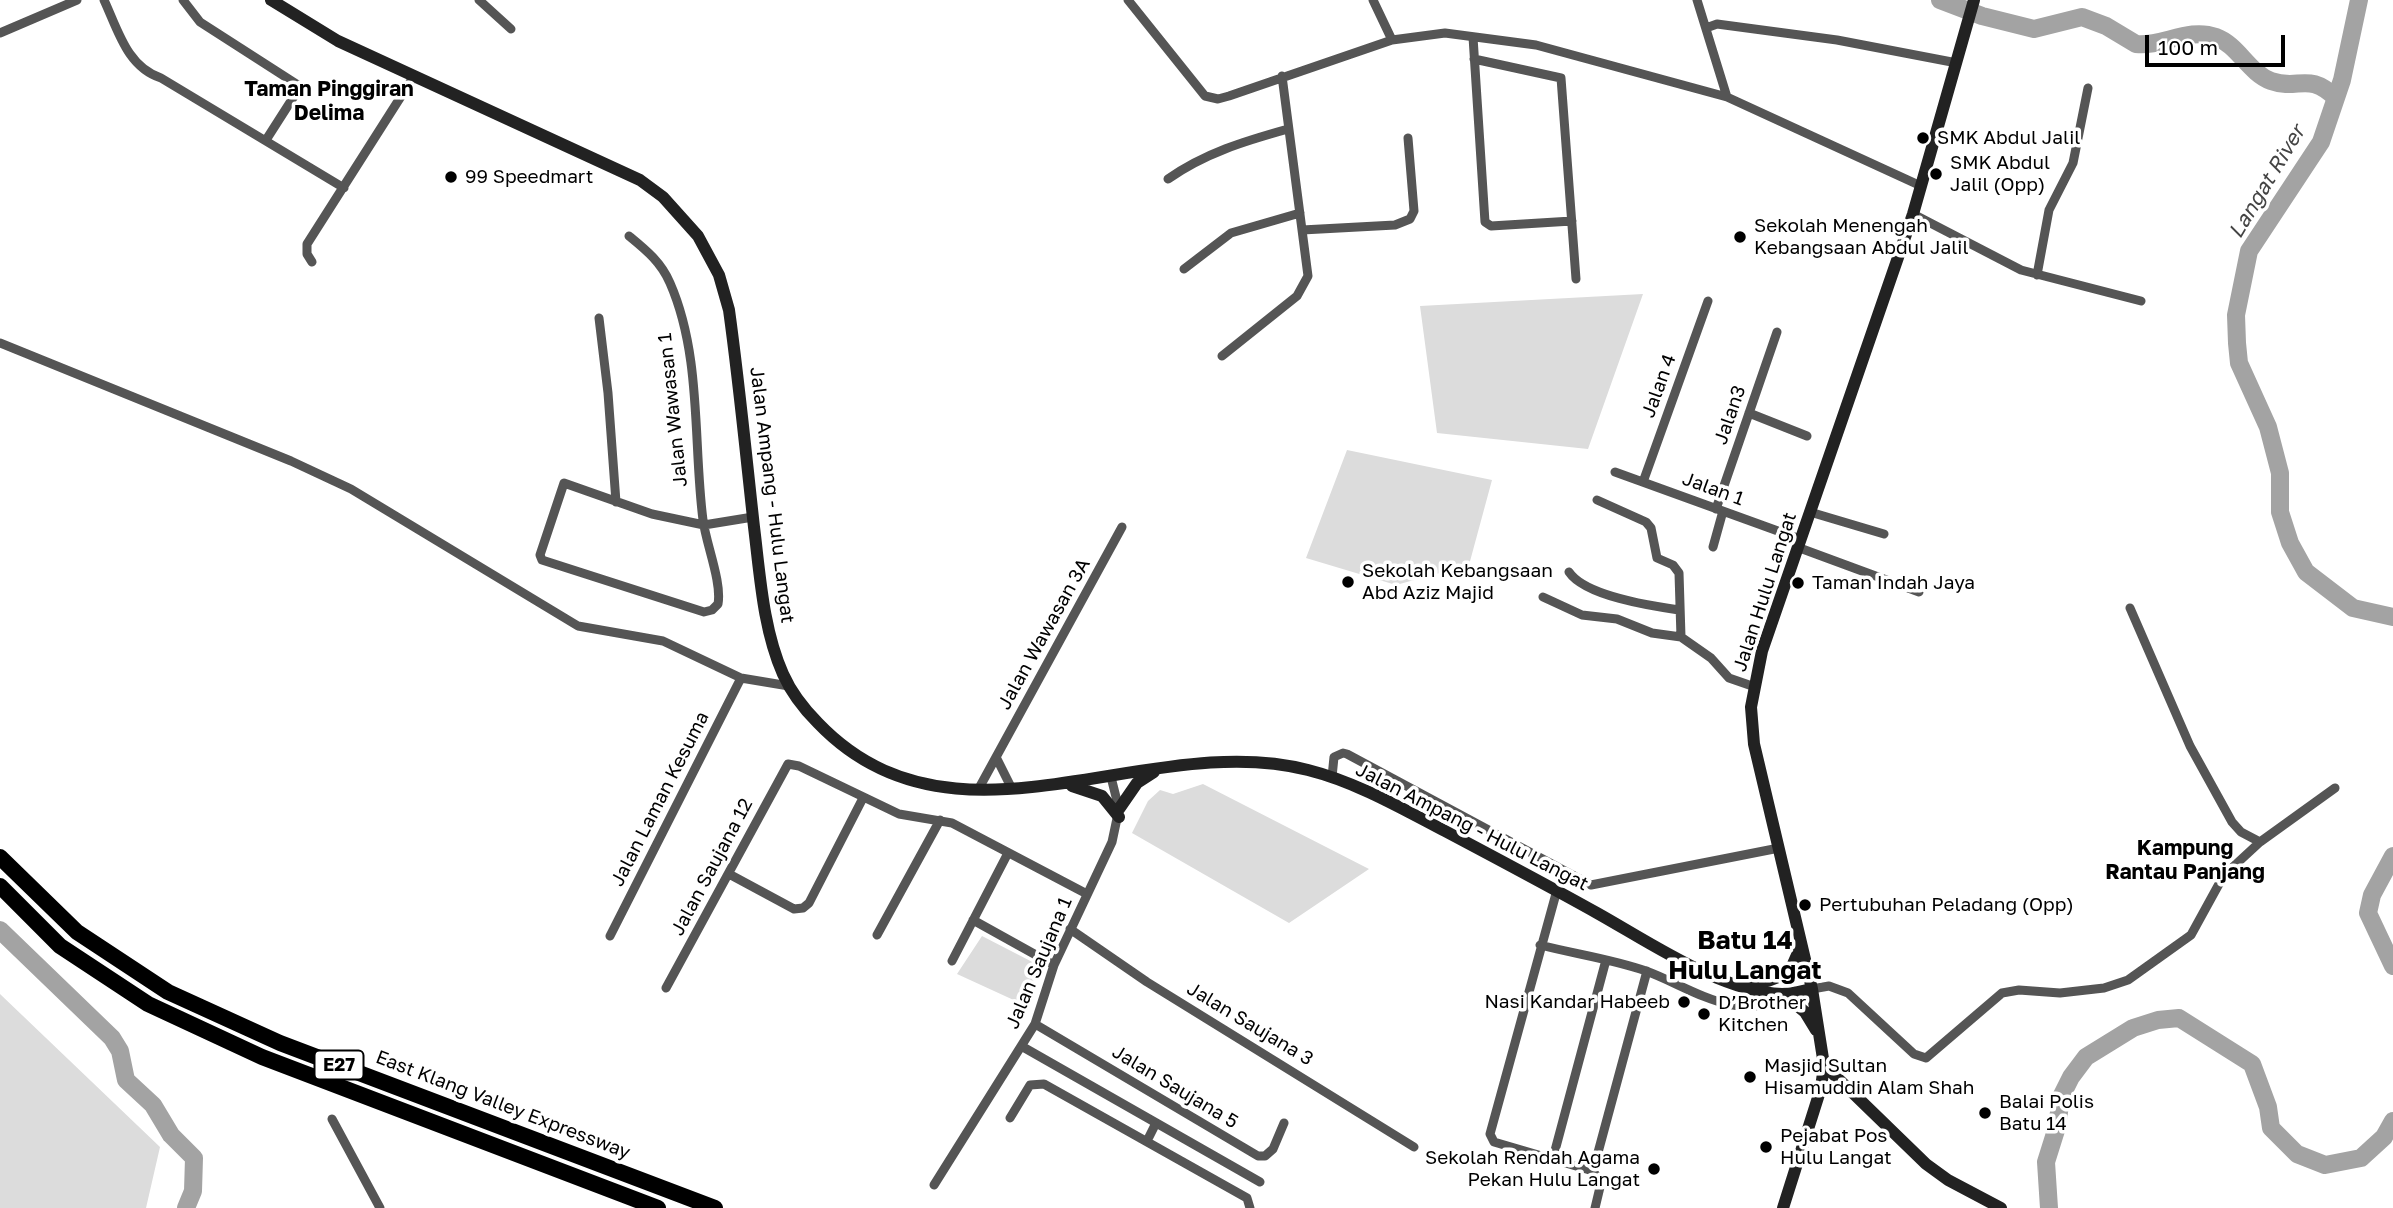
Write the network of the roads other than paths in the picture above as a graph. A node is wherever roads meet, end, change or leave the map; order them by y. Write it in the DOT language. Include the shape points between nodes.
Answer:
graph roads {
  1 [pos="77,0"];
  2 [pos="104,0"];
  3 [pos="183,0"];
  4 [pos="271,0"];
  5 [pos="479,0"];
  6 [pos="1128,0"];
  7 [pos="1373,0"];
  8 [pos="1697,0"];
  9 [pos="1974,0"];
  10 [pos="1706,28"];
  11 [pos="511,29"];
  12 [pos="0,33"];
  13 [pos="1473,37"];
  14 [pos="1392,40"];
  15 [pos="1474,59"];
  16 [pos="1957,63"];
  17 [pos="414,76"];
  18 [pos="1282,76"];
  19 [pos="2088,88"];
  20 [pos="1727,97"];
  21 [pos="1289,129"];
  22 [pos="1408,138"];
  23 [pos="266,140"];
  24 [pos="1168,179"];
  25 [pos="1921,187"];
  26 [pos="344,188"];
  27 [pos="1300,213"];
  28 [pos="1913,214"];
  29 [pos="1572,221"];
  30 [pos="1303,230"];
  31 [pos="629,236"];
  32 [pos="312,262"];
  33 [pos="1184,268"];
  34 [pos="2037,275"];
  35 [pos="1576,279"];
  36 [pos="1708,301"];
  37 [pos="2141,301"];
  38 [pos="599,318"];
  39 [pos="1777,332"];
  40 [pos="0,343"];
  41 [pos="1222,356"];
  42 [pos="1749,413"];
  43 [pos="1807,436"];
  44 [pos="1615,472"];
  45 [pos="1643,482"];
  46 [pos="1597,500"];
  47 [pos="616,502"];
  48 [pos="1720,510"];
  49 [pos="1810,512"];
  50 [pos="753,517"];
  51 [pos="704,524"];
  52 [pos="1122,527"];
  53 [pos="1884,534"];
  54 [pos="1798,543"];
  55 [pos="1713,547"];
  56 [pos="1569,572"];
  57 [pos="1919,592"];
  58 [pos="1543,597"];
  59 [pos="2130,608"];
  60 [pos="1679,610"];
  61 [pos="1681,637"];
  62 [pos="741,678"];
  63 [pos="789,686"];
  64 [pos="1755,687"];
  65 [pos="996,757"];
  66 [pos="1157,769"];
  67 [pos="1111,777"];
  68 [pos="1332,777"];
  69 [pos="1062,784"];
  70 [pos="2335,788"];
  71 [pos="1012,789"];
  72 [pos="978,790"];
  73 [pos="863,798"];
  74 [pos="1119,813"];
  75 [pos="940,820"];
  76 [pos="2260,842"];
  77 [pos="1779,848"];
  78 [pos="1008,853"];
  79 [pos="0,857"];
  80 [pos="729,874"];
  81 [pos="0,886"];
  82 [pos="1557,890"];
  83 [pos="1087,894"];
  84 [pos="973,920"];
  85 [pos="1070,929"];
  86 [pos="877,935"];
  87 [pos="610,936"];
  88 [pos="1541,945"];
  89 [pos="1801,945"];
  90 [pos="1606,960"];
  91 [pos="952,961"];
  92 [pos="1054,965"];
  93 [pos="1647,971"];
  94 [pos="1729,981"];
  95 [pos="666,988"];
  96 [pos="1812,989"];
  97 [pos="1783,994"];
  98 [pos="1035,1024"];
  99 [pos="1023,1047"];
  100 [pos="1825,1065"];
  101 [pos="1010,1118"];
  102 [pos="332,1119"];
  103 [pos="1156,1123"];
  104 [pos="1284,1123"];
  105 [pos="1147,1141"];
  106 [pos="1414,1147"];
  107 [pos="1553,1158"];
  108 [pos="1593,1171"];
  109 [pos="1260,1182"];
  110 [pos="934,1185"];
  111 [pos="380,1208"];
  112 [pos="658,1208"];
  113 [pos="715,1208"];
  114 [pos="1250,1208"];
  115 [pos="1595,1208"];
  116 [pos="1783,1208"];
  117 [pos="2001,1208"];
  1 -- 12 [label="street"];
  2 -- 23 [label="street" via="127,51 147,73"];
  3 -- 23 [label="street" via="200,22 298,85"];
  4 -- 17 [label="street, Jalan Ampang - Hulu Langat" via="306,24"];
  5 -- 11 [label="street"];
  6 -- 18 [label="street" via="1210,99"];
  7 -- 14 [label="street"];
  8 -- 10 [label="street"];
  9 -- 16 [label="street, Jalan Hulu Langat"];
  10 -- 16 [label="street" via="1717,24 1837,40"];
  10 -- 20 [label="street"];
  13 -- 14 [label="street" via="1445,33"];
  13 -- 15 [label="street"];
  13 -- 20 [label="street" via="1536,45"];
  14 -- 18 [label="street"];
  15 -- 29 [label="street" via="1560,77"];
  15 -- 29 [label="street" via="1485,222 1491,226"];
  16 -- 25 [label="street, Jalan Hulu Langat"];
  17 -- 26 [label="street"];
  17 -- 50 [label="street, Jalan Ampang - Hulu Langat" via="640,180 685,218 719,275 729,310"];
  18 -- 21 [label="street"];
  19 -- 34 [label="street" via="2073,163 2049,210"];
  20 -- 25 [label="street"];
  21 -- 24 [label="street" via="1192,162"];
  21 -- 27 [label="street"];
  22 -- 30 [label="street" via="1414,211 1410,219 1395,225"];
  23 -- 26 [label="street"];
  25 -- 28 [label="street, Jalan Hulu Langat"];
  26 -- 32 [label="street" via="307,244"];
  27 -- 30 [label="street"];
  27 -- 33 [label="street" via="1231,233"];
  28 -- 34 [label="street"];
  28 -- 49 [label="street, Jalan Hulu Langat"];
  29 -- 35 [label="street"];
  30 -- 41 [label="street" via="1308,276 1304,288"];
  31 -- 51 [label="street, Jalan Wawasan 1" via="660,263 678,306 692,388"];
  34 -- 37 [label="street"];
  36 -- 45 [label="street, Jalan 4"];
  38 -- 47 [label="street"];
  39 -- 42 [label="street, Jalan3"];
  40 -- 62 [label="street" via="351,489 578,626 663,641"];
  42 -- 43 [label="street"];
  42 -- 48 [label="street, Jalan3"];
  44 -- 45 [label="street, Jalan 1"];
  45 -- 48 [label="street, Jalan 1"];
  46 -- 60 [label="street" via="1650,525 1657,558 1679,573"];
  47 -- 51 [label="street"];
  47 -- 51 [label="street, Jalan Wawasan 1" via="564,483 542,560 712,611 719,597"];
  48 -- 54 [label="street, Jalan 1"];
  48 -- 55 [label="street, Jalan3"];
  49 -- 53 [label="street"];
  49 -- 54 [label="street, Jalan Hulu Langat"];
  50 -- 51 [label="street"];
  50 -- 63 [label="street, Jalan Ampang - Hulu Langat" via="770,633"];
  52 -- 65 [label="street, Jalan Wawasan 3A"];
  54 -- 57 [label="street, Jalan 1"];
  54 -- 64 [label="street, Jalan Hulu Langat"];
  56 -- 60 [label="street" via="1590,587"];
  58 -- 61 [label="street" via="1582,615 1617,619 1652,634"];
  59 -- 76 [label="street" via="2190,746 2232,822"];
  60 -- 61 [label="street"];
  61 -- 64 [label="street" via="1730,678"];
  62 -- 63 [label="street"];
  62 -- 87 [label="street, Jalan Laman Kesuma"];
  63 -- 72 [label="street, Jalan Ampang - Hulu Langat" via="820,726 867,762 909,780"];
  64 -- 77 [label="street, Jalan Hulu Langat" via="1751,706 1754,744"];
  65 -- 71 [label="street"];
  65 -- 72 [label="street, Jalan Wawasan 3A"];
  66 -- 67 [label="street, Jalan Ampang - Hulu Langat"];
  66 -- 68 [label="street, Jalan Ampang - Hulu Langat" via="1264,761"];
  66 -- 74 [label="street" via="1137,783"];
  67 -- 69 [label="street, Jalan Ampang - Hulu Langat"];
  67 -- 74 [label="street"];
  68 -- 77 [label="street" via="1334,757 1347,754 1591,885"];
  68 -- 82 [label="street, Jalan Ampang - Hulu Langat"];
  69 -- 71 [label="street, Jalan Ampang - Hulu Langat"];
  69 -- 74 [label="street" via="1102,796"];
  70 -- 76 [label="street"];
  71 -- 72 [label="street, Jalan Ampang - Hulu Langat"];
  73 -- 75 [label="street" via="899,814"];
  73 -- 80 [label="street, Jalan Saujana 12" via="799,765 788,764"];
  73 -- 80 [label="street" via="803,908 794,909"];
  74 -- 83 [label="street, Jalan Saujana 1" via="1112,842"];
  75 -- 78 [label="street"];
  75 -- 86 [label="street"];
  76 -- 96 [label="street" via="2219,884 2191,935 2128,980 2105,988 2060,993 2002,993 1926,1058 1914,1054 1848,993 1829,986"];
  77 -- 89 [label="street, Jalan Hulu Langat"];
  78 -- 83 [label="street"];
  78 -- 84 [label="street"];
  79 -- 113 [label="highway, East Klang Valley Expressway / E27" via="77,932 168,992 280,1043"];
  80 -- 95 [label="street, Jalan Saujana 12"];
  81 -- 112 [label="highway, E27" via="60,946 148,1004 262,1057"];
  82 -- 88 [label="street"];
  82 -- 94 [label="street, Jalan Ampang - Hulu Langat"];
  83 -- 85 [label="street, Jalan Saujana 1"];
  84 -- 91 [label="street"];
  84 -- 92 [label="street"];
  85 -- 92 [label="street, Jalan Saujana 1"];
  85 -- 106 [label="street, Jalan Saujana 3" via="1147,982"];
  88 -- 90 [label="street"];
  88 -- 107 [label="street" via="1490,1134 1494,1142"];
  89 -- 94 [label="street" via="1789,973 1779,979"];
  89 -- 96 [label="street, Jalan Hulu Langat"];
  90 -- 93 [label="street"];
  90 -- 107 [label="street"];
  92 -- 98 [label="street, Jalan Saujana 1"];
  93 -- 97 [label="street" via="1706,998 1739,1004 1763,1007"];
  93 -- 108 [label="street"];
  94 -- 97 [label="street, Jalan Ampang - Hulu Langat"];
  96 -- 97 [label="street, Jalan Ampang - Hulu Langat"];
  96 -- 100 [label="street, Jalan Hulu Langat"];
  97 -- 100 [label="street" via="1805,1012 1815,1028"];
  98 -- 99 [label="street, Jalan Saujana 1"];
  98 -- 104 [label="street, Jalan Saujana 5" via="1258,1156 1273,1149"];
  99 -- 103 [label="street, Jalan Saujana 5"];
  99 -- 110 [label="street, Jalan Saujana 1"];
  100 -- 116 [label="street, Jalan Hulu Langat"];
  100 -- 117 [label="street" via="1926,1164"];
  101 -- 105 [label="street" via="1030,1085 1037,1082"];
  102 -- 111 [label="street"];
  103 -- 105 [label="street"];
  103 -- 109 [label="street, Jalan Saujana 5"];
  105 -- 114 [label="street" via="1247,1198"];
  107 -- 108 [label="street"];
  108 -- 115 [label="street" via="1601,1187"];
}
